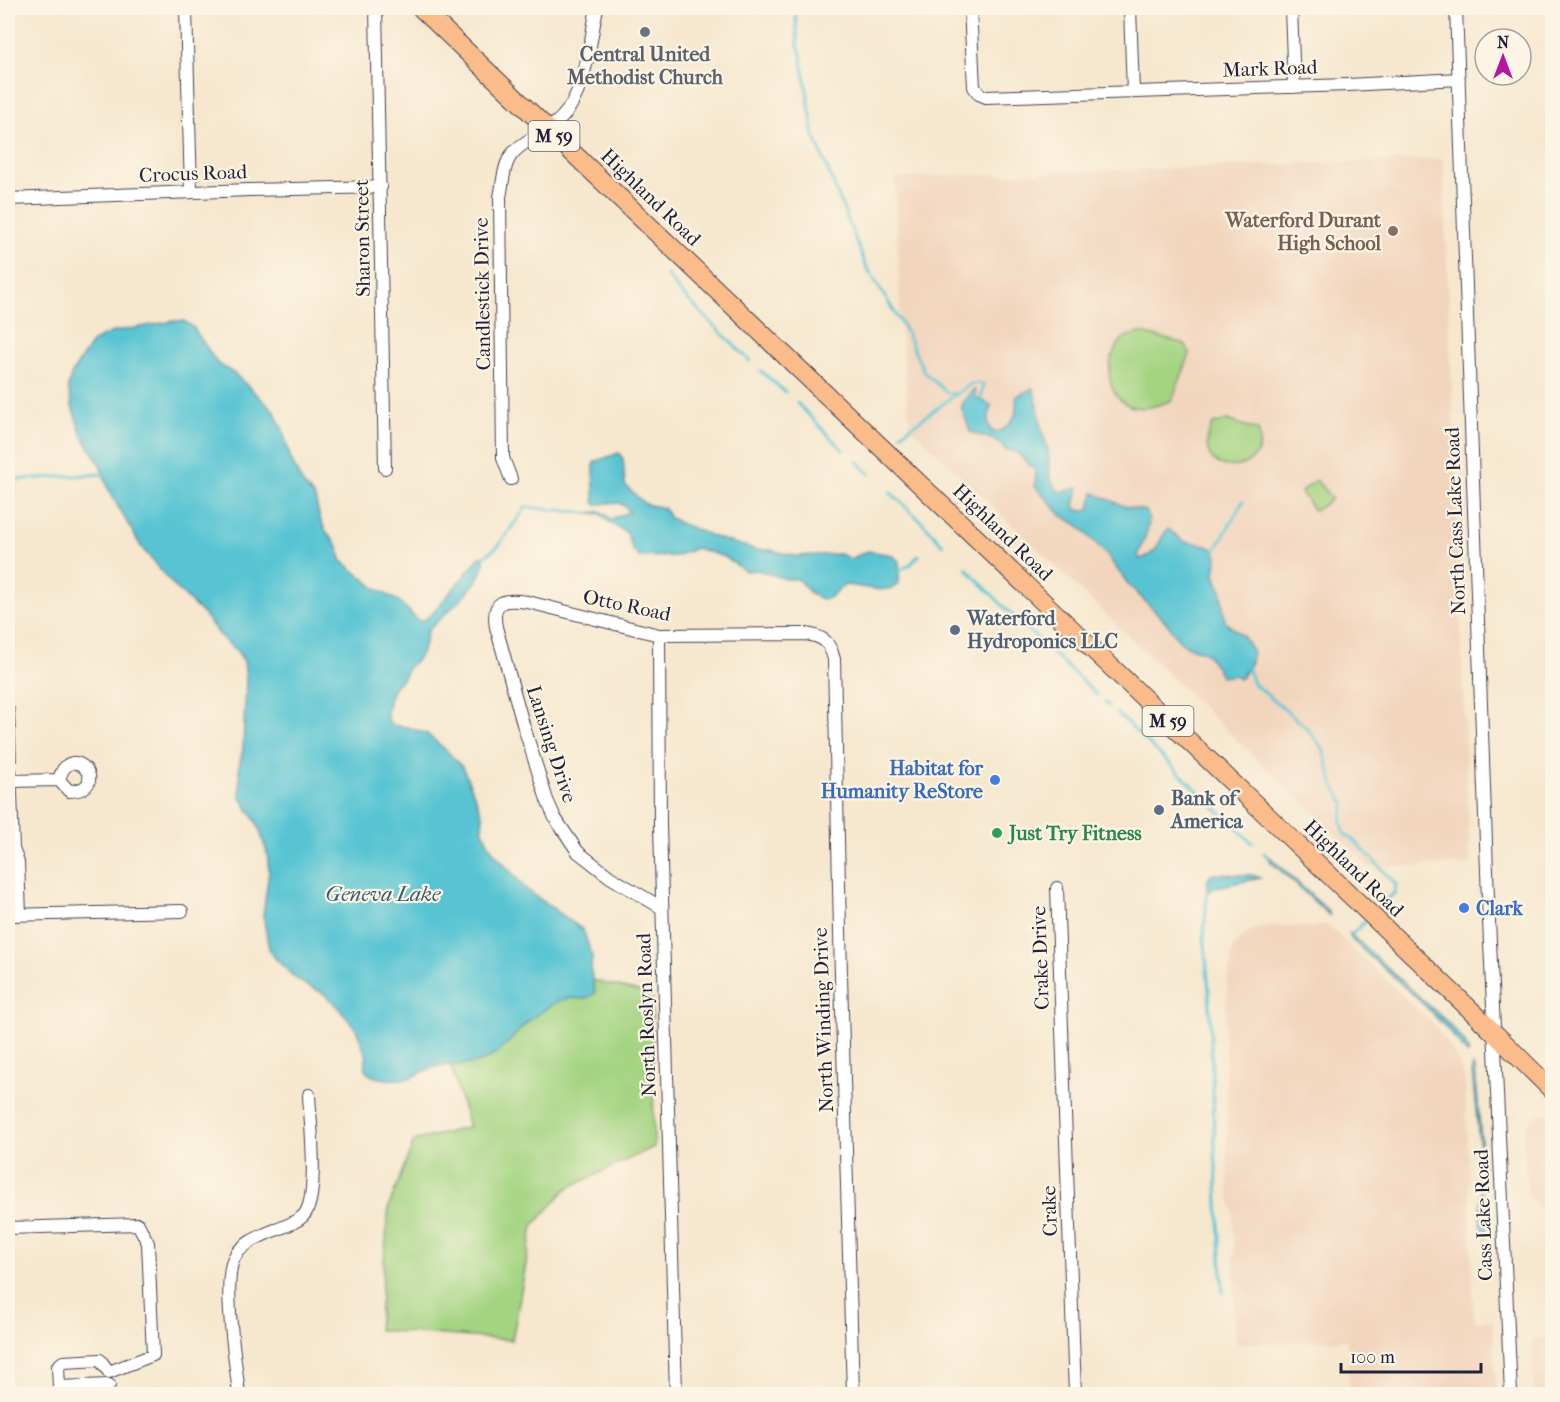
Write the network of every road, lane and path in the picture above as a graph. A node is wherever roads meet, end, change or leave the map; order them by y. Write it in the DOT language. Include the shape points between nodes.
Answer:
graph roads {
  1 [pos="186,8"];
  2 [pos="376,8"];
  3 [pos="421,8"];
  4 [pos="597,8"];
  5 [pos="970,8"];
  6 [pos="1130,8"];
  7 [pos="1291,8"];
  8 [pos="1456,8"];
  9 [pos="1459,79"];
  10 [pos="1294,87"];
  11 [pos="1133,92"];
  12 [pos="549,130"];
  13 [pos="381,188"];
  14 [pos="191,192"];
  15 [pos="8,199"];
  16 [pos="385,468"];
  17 [pos="510,479"];
  18 [pos="494,615"];
  19 [pos="659,635"];
  20 [pos="830,645"];
  21 [pos="8,710"];
  22 [pos="59,780"];
  23 [pos="10,782"];
  24 [pos="10,854"];
  25 [pos="13,878"];
  26 [pos="1057,888"];
  27 [pos="662,908"];
  28 [pos="182,911"];
  29 [pos="14,915"];
  30 [pos="1063,1026"];
  31 [pos="1495,1033"];
  32 [pos="1552,1090"];
  33 [pos="309,1095"];
  34 [pos="8,1228"];
  35 [pos="109,1384"];
  36 [pos="239,1395"];
  37 [pos="676,1395"];
  38 [pos="853,1395"];
  39 [pos="1075,1395"];
  40 [pos="1511,1395"];
  1 -- 14 [label="street"];
  2 -- 13 [label="street, Sharon Street"];
  3 -- 12 [label="highway, Highland Road / M 59"];
  4 -- 12 [label="street, Candlestick Drive" via="577,92 568,110"];
  5 -- 11 [label="street, Mark Road" via="974,87 979,94 999,98"];
  6 -- 11 [label="street"];
  7 -- 10 [label="street"];
  8 -- 9 [label="street, North Cass Lake Road"];
  9 -- 10 [label="street, Mark Road"];
  9 -- 31 [label="street, North Cass Lake Road"];
  10 -- 11 [label="street, Mark Road"];
  12 -- 17 [label="street, Candlestick Drive" via="512,154 500,197 503,458"];
  12 -- 31 [label="highway, Highland Road / M 59"];
  13 -- 14 [label="street, Crocus Road"];
  13 -- 16 [label="street, Sharon Street"];
  14 -- 15 [label="street, Crocus Road"];
  18 -- 19 [label="street, Otto Road" via="498,605 513,600"];
  18 -- 27 [label="street, Lansing Drive" via="520,714 555,818 578,852 610,877"];
  19 -- 20 [label="street, Otto Road" via="806,634 819,636"];
  19 -- 27 [label="street, North Roslyn Road"];
  20 -- 38 [label="street, North Winding Drive" via="834,659"];
  21 -- 23 [label="street"];
  22 -- 23 [label="street"];
  23 -- 24 [label="street"];
  24 -- 25 [label="street" via="18,862"];
  25 -- 29 [label="street"];
  26 -- 30 [label="street, Crake Drive"];
  27 -- 37 [label="street, North Roslyn Road"];
  28 -- 29 [label="street"];
  30 -- 39 [label="street, Crake"];
  31 -- 32 [label="highway, Highland Road / M 59"];
  31 -- 40 [label="street, Cass Lake Road"];
  33 -- 36 [label="street" via="311,1201 304,1216 254,1238 234,1256 230,1271"];
  34 -- 35 [label="street" via="138,1224 148,1244 153,1355"];
}
